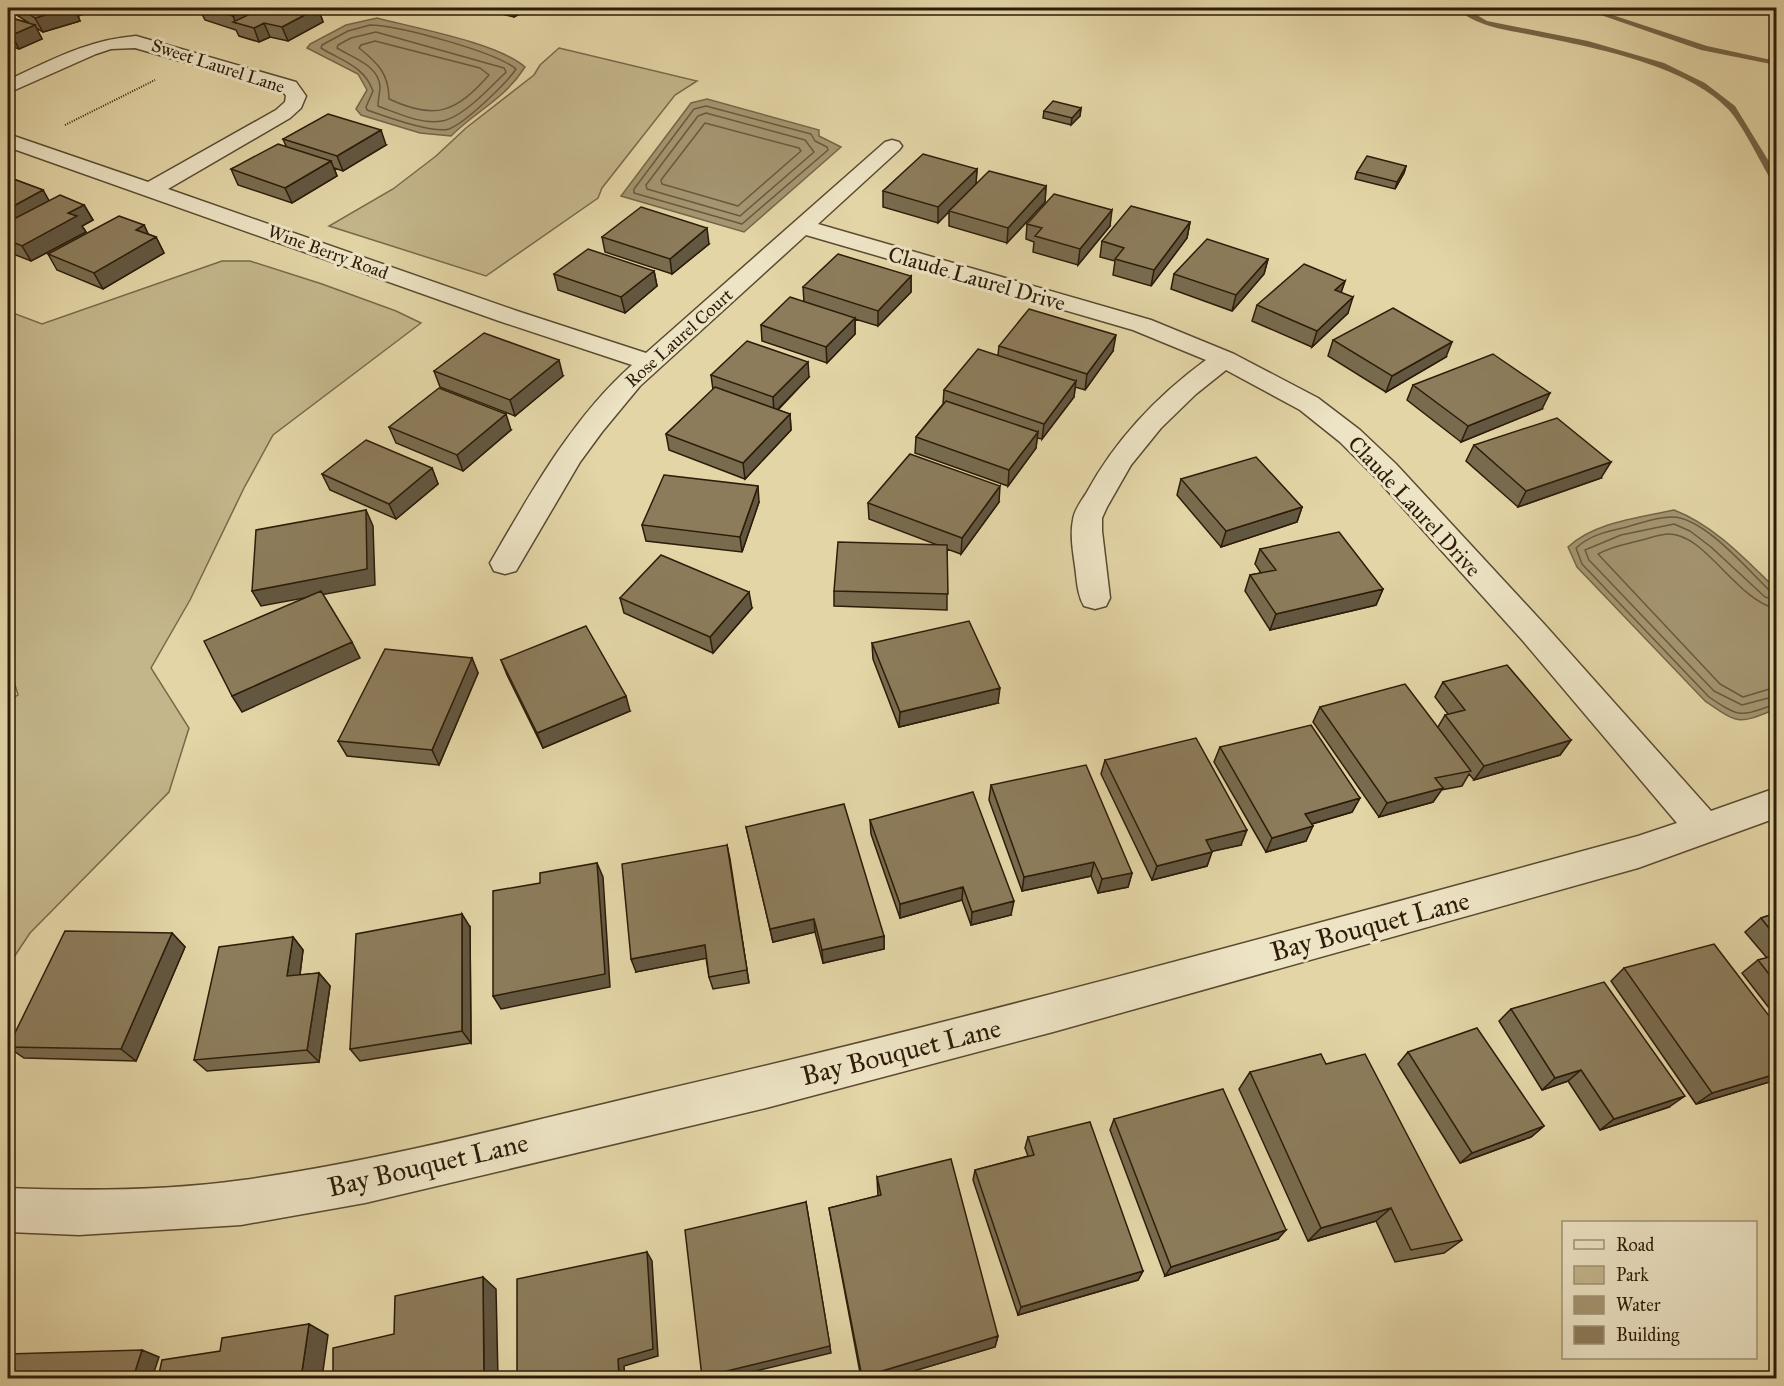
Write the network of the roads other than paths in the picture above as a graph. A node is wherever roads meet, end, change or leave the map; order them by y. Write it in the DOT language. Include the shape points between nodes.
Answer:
graph roads {
  1 [pos="8,87"];
  2 [pos="8,140"];
  3 [pos="892,146"];
  4 [pos="152,189"];
  5 [pos="804,227"];
  6 [pos="1224,359"];
  7 [pos="649,362"];
  8 [pos="505,563"];
  9 [pos="1095,598"];
  10 [pos="1776,803"];
  11 [pos="1704,828"];
  12 [pos="8,1210"];
  1 -- 4 [label="street, Sweet Laurel Lane" via="89,50 136,42 289,86 296,96 294,104 283,114"];
  2 -- 4 [label="street, Wine Berry Road"];
  3 -- 5 [label="street, Rose Laurel Court"];
  4 -- 7 [label="street, Wine Berry Road"];
  5 -- 6 [label="street, Claude Laurel Drive" via="1142,325"];
  5 -- 7 [label="street, Rose Laurel Court"];
  6 -- 9 [label="street" via="1200,376 1144,431 1101,490 1087,519"];
  6 -- 11 [label="street, Claude Laurel Drive" via="1309,404 1386,471"];
  7 -- 8 [label="street, Rose Laurel Court" via="613,399 569,458"];
  10 -- 11 [label="street, Bay Bouquet Lane"];
  11 -- 12 [label="street, Bay Bouquet Lane" via="1638,852 1053,1013 766,1087 365,1181 241,1203 79,1213"];
}
